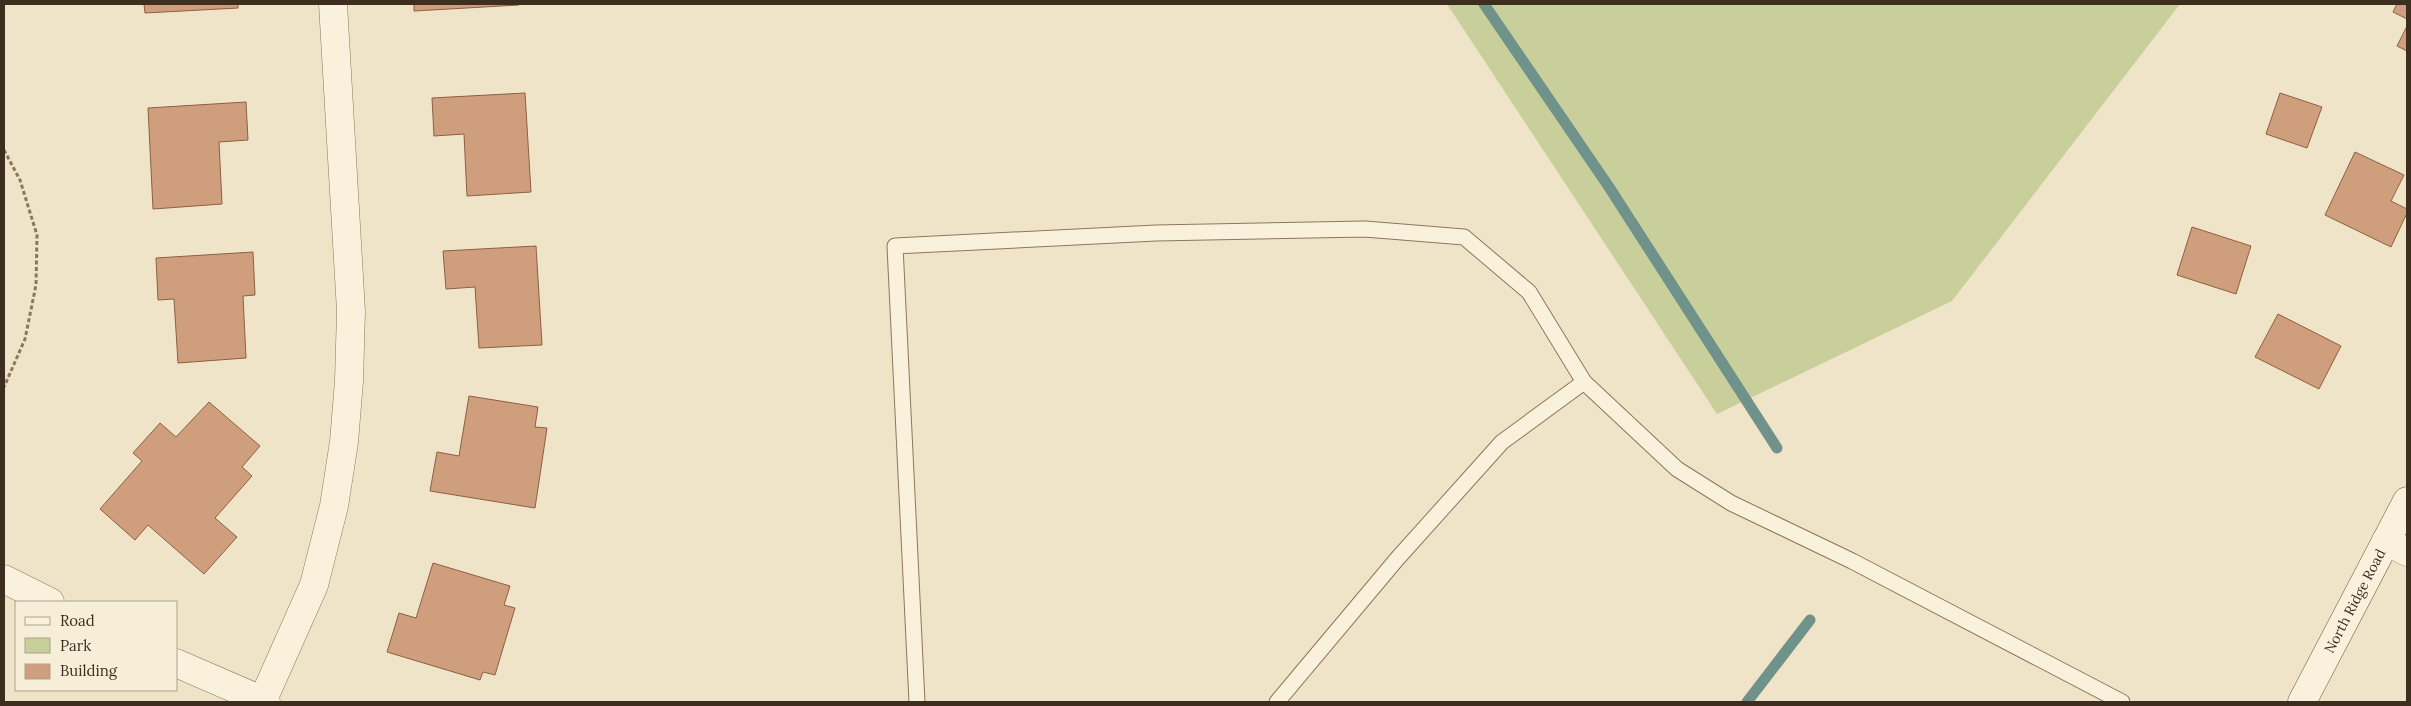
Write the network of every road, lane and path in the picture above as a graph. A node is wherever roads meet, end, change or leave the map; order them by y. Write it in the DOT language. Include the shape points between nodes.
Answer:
graph roads {
  1 [pos="333,4"];
  2 [pos="4,150"];
  3 [pos="1584,382"];
  4 [pos="4,387"];
  5 [pos="2407,501"];
  6 [pos="2396,546"];
  7 [pos="4,579"];
  8 [pos="48,601"];
  9 [pos="178,665"];
  10 [pos="264,702"];
  11 [pos="916,702"];
  12 [pos="1277,702"];
  13 [pos="2122,702"];
  14 [pos="2302,702"];
  1 -- 10 [label="street" via="351,312 344,442 334,506 314,585"];
  2 -- 4 [label="path" via="20,180 37,236 36,285 25,339"];
  3 -- 11 [label="lane" via="1529,292 1464,237 1345,230 1156,233 895,246"];
  3 -- 12 [label="lane" via="1502,442 1397,559"];
  3 -- 13 [label="lane" via="1677,469 1731,503"];
  5 -- 6 [label="street, North Ridge Road"];
  6 -- 14 [label="street, North Ridge Road"];
  7 -- 8 [label="street"];
  9 -- 10 [label="street"];
}
